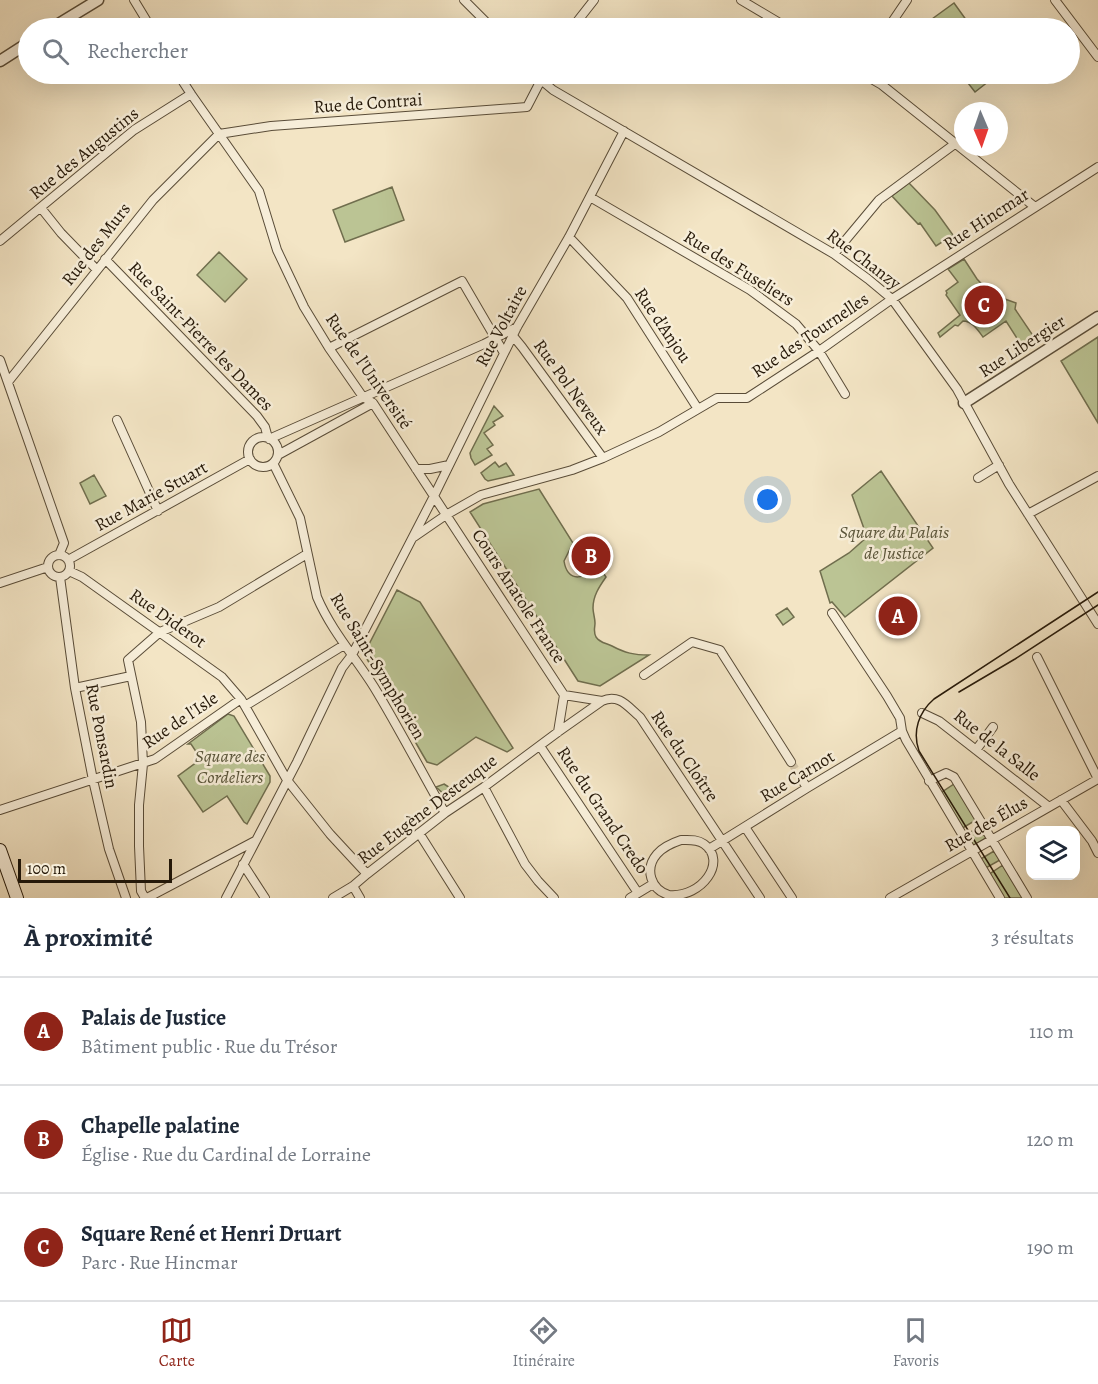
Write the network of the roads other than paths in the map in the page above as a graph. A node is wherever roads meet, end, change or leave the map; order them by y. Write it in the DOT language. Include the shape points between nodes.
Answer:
graph roads {
  1 [pos="98,0"];
  2 [pos="134,0"];
  3 [pos="464,0"];
  4 [pos="594,0"];
  5 [pos="741,0"];
  6 [pos="907,0"];
  7 [pos="1055,0"];
  8 [pos="68,18"];
  9 [pos="145,18"];
  10 [pos="482,18"];
  11 [pos="580,18"];
  12 [pos="771,18"];
  13 [pos="895,18"];
  14 [pos="1069,18"];
  15 [pos="1080,33"];
  16 [pos="18,49"];
  17 [pos="1098,57"];
  18 [pos="0,61"];
  19 [pos="184,84"];
  20 [pos="535,84"];
  21 [pos="547,84"];
  22 [pos="882,84"];
  23 [pos="190,94"];
  24 [pos="624,131"];
  25 [pos="219,134"];
  26 [pos="954,141"];
  27 [pos="954,144"];
  28 [pos="972,156"];
  29 [pos="1098,167"];
  30 [pos="590,197"];
  31 [pos="1035,207"];
  32 [pos="41,208"];
  33 [pos="569,237"];
  34 [pos="0,241"];
  35 [pos="834,254"];
  36 [pos="105,260"];
  37 [pos="98,270"];
  38 [pos="892,299"];
  39 [pos="1098,317"];
  40 [pos="517,327"];
  41 [pos="513,336"];
  42 [pos="496,338"];
  43 [pos="329,348"];
  44 [pos="819,351"];
  45 [pos="504,353"];
  46 [pos="0,360"];
  47 [pos="8,382"];
  48 [pos="845,394"];
  49 [pos="363,397"];
  50 [pos="747,398"];
  51 [pos="373,403"];
  52 [pos="964,403"];
  53 [pos="698,409"];
  54 [pos="117,420"];
  55 [pos="269,438"];
  56 [pos="603,458"];
  57 [pos="250,459"];
  58 [pos="275,459"];
  59 [pos="449,465"];
  60 [pos="999,465"];
  61 [pos="416,470"];
  62 [pos="1098,476"];
  63 [pos="978,478"];
  64 [pos="434,496"];
  65 [pos="158,511"];
  66 [pos="1028,514"];
  67 [pos="446,515"];
  68 [pos="411,539"];
  69 [pos="307,554"];
  70 [pos="59,555"];
  71 [pos="68,560"];
  72 [pos="48,567"];
  73 [pos="69,571"];
  74 [pos="60,577"];
  75 [pos="0,583"];
  76 [pos="832,613"];
  77 [pos="1098,624"];
  78 [pos="160,632"];
  79 [pos="344,645"];
  80 [pos="352,655"];
  81 [pos="1036,657"];
  82 [pos="644,675"];
  83 [pos="131,676"];
  84 [pos="75,688"];
  85 [pos="564,695"];
  86 [pos="602,701"];
  87 [pos="243,703"];
  88 [pos="922,713"];
  89 [pos="993,727"];
  90 [pos="902,731"];
  91 [pos="558,732"];
  92 [pos="540,746"];
  93 [pos="976,750"];
  94 [pos="789,759"];
  95 [pos="143,764"];
  96 [pos="801,778"];
  97 [pos="1098,779"];
  98 [pos="93,780"];
  99 [pos="287,780"];
  100 [pos="929,781"];
  101 [pos="484,787"];
  102 [pos="807,788"];
  103 [pos="1060,800"];
  104 [pos="1049,807"];
  105 [pos="0,810"];
  106 [pos="445,813"];
  107 [pos="745,827"];
  108 [pos="419,833"];
  109 [pos="256,840"];
  110 [pos="992,840"];
  111 [pos="722,841"];
  112 [pos="709,849"];
  113 [pos="0,850"];
  114 [pos="972,851"];
  115 [pos="1098,853"];
  116 [pos="243,864"];
  117 [pos="367,874"];
  118 [pos="653,884"];
  119 [pos="353,886"];
  120 [pos="638,893"];
  121 [pos="699,895"];
  122 [pos="457,897"];
  123 [pos="17,898"];
  124 [pos="126,898"];
  125 [pos="146,898"];
  126 [pos="226,898"];
  127 [pos="265,898"];
  128 [pos="333,898"];
  129 [pos="360,898"];
  130 [pos="554,898"];
  131 [pos="630,898"];
  132 [pos="760,898"];
  133 [pos="792,898"];
  134 [pos="890,898"];
  135 [pos="1000,898"];
  136 [pos="1027,898"];
  1 -- 8 [label="street"];
  2 -- 9 [label="street"];
  3 -- 10 [label="street"];
  4 -- 11 [label="street"];
  5 -- 12 [label="street"];
  6 -- 13 [label="street"];
  7 -- 14 [label="street"];
  15 -- 17 [label="street"];
  16 -- 18 [label="street"];
  19 -- 23 [label="street, Rue de l'Université"];
  20 -- 25 [label="street, Rue de Contrai" via="527,107 271,126"];
  21 -- 24 [label="street, Rue Chanzy"];
  22 -- 26 [label="street"];
  23 -- 25 [label="street, Rue de l'Université"];
  23 -- 32 [label="street, Rue des Augustins" via="134,130"];
  24 -- 30 [label="street, Rue Voltaire"];
  24 -- 35 [label="street, Rue Chanzy"];
  25 -- 36 [label="street, Rue des Murs" via="153,200"];
  25 -- 43 [label="street, Rue de l'Université" via="259,191 277,250"];
  27 -- 35 [label="street" via="879,200"];
  28 -- 31 [label="street"];
  29 -- 31 [label="street, Rue Hincmar"];
  30 -- 33 [label="street, Rue Voltaire"];
  30 -- 44 [label="street, Rue des Fuseliers" via="750,290 796,324"];
  31 -- 38 [label="street, Rue Hincmar"];
  32 -- 34 [label="street, Rue des Augustins"];
  32 -- 37 [label="street"];
  33 -- 40 [label="street, Rue Voltaire"];
  33 -- 53 [label="street, Rue d'Anjou" via="627,298"];
  35 -- 38 [label="street, Rue Chanzy"];
  36 -- 37 [label="street, Rue des Murs"];
  36 -- 55 [label="street, Rue Saint-Pierre les Dames" via="257,416"];
  37 -- 47 [label="street, Rue des Murs"];
  38 -- 44 [label="street, Rue des Tournelles"];
  38 -- 52 [label="street, Rue Chanzy"];
  39 -- 52 [label="street, Rue Libergier"];
  40 -- 41 [label="street, Rue Voltaire"];
  40 -- 42 [label="street"];
  41 -- 45 [label="street, Rue Voltaire"];
  41 -- 56 [label="street, Rue Pol Neveux"];
  42 -- 43 [label="street" via="462,281"];
  42 -- 45 [label="street"];
  42 -- 49 [label="street"];
  43 -- 49 [label="street, Rue de l'Université"];
  44 -- 48 [label="street, Rue des Fuseliers"];
  44 -- 50 [label="street, Rue des Tournelles"];
  45 -- 59 [label="street, Rue Voltaire"];
  46 -- 47 [label="street"];
  47 -- 70 [label="street" via="64,543"];
  49 -- 51 [label="street, Rue de l'Université"];
  49 -- 55 [label="street"];
  50 -- 53 [label="street, Rue Voltaire" via="717,398"];
  51 -- 58 [label="street"];
  51 -- 61 [label="street, Rue de l'Université"];
  52 -- 60 [label="street, Rue Chanzy"];
  53 -- 56 [label="street, Rue Voltaire"];
  54 -- 65 [label="street"];
  55 -- 57 [label="street" via="258,438 250,445"];
  55 -- 58 [label="street" via="276,445"];
  56 -- 67 [label="street, Rue Voltaire" via="481,495"];
  57 -- 58 [label="street" via="261,466"];
  57 -- 65 [label="street, Rue Marie Stuart"];
  58 -- 69 [label="street, Rue Saint-Symphorien" via="300,518"];
  59 -- 61 [label="street"];
  59 -- 64 [label="street, Rue Voltaire"];
  60 -- 63 [label="street"];
  60 -- 66 [label="street, Rue Chanzy"];
  61 -- 64 [label="street, Rue de l'Université"];
  62 -- 66 [label="street"];
  64 -- 67 [label="street, Cours Anatole France"];
  64 -- 68 [label="street, Rue Voltaire"];
  65 -- 71 [label="street, Rue Marie Stuart"];
  66 -- 77 [label="street, Rue Chanzy"];
  67 -- 68 [label="street, Rue Voltaire"];
  67 -- 85 [label="street, Cours Anatole France"];
  68 -- 80 [label="street, Rue Voltaire"];
  69 -- 78 [label="street" via="219,607"];
  69 -- 79 [label="street, Rue Saint-Symphorien" via="321,607"];
  70 -- 71 [label="street"];
  70 -- 72 [label="street" via="51,558"];
  71 -- 73 [label="street"];
  72 -- 74 [label="street" via="53,576"];
  72 -- 75 [label="street"];
  73 -- 74 [label="street"];
  73 -- 78 [label="street, Rue Diderot"];
  74 -- 84 [label="street, Rue Ponsardin"];
  76 -- 90 [label="street" via="887,696"];
  78 -- 83 [label="street" via="128,660"];
  78 -- 87 [label="street, Rue Diderot" via="222,677"];
  79 -- 80 [label="street, Rue Saint-Symphorien"];
  79 -- 87 [label="street, Rue de l'Isle"];
  80 -- 99 [label="street, Rue Voltaire"];
  80 -- 106 [label="street, Rue Saint-Symphorien"];
  81 -- 97 [label="street"];
  82 -- 94 [label="street" via="692,642 720,650"];
  83 -- 84 [label="street"];
  83 -- 95 [label="street" via="141,722"];
  84 -- 98 [label="street, Rue Ponsardin"];
  85 -- 86 [label="street"];
  85 -- 91 [label="street"];
  86 -- 91 [label="street, Rue Eugène Desteuque"];
  86 -- 111 [label="street, Rue du Cloître" via="614,698 624,702 640,717"];
  87 -- 95 [label="street, Rue de l'Isle"];
  87 -- 99 [label="street, Rue Diderot"];
  88 -- 93 [label="street, Rue de la Salle" via="934,717"];
  89 -- 93 [label="street"];
  90 -- 100 [label="street"];
  90 -- 102 [label="street, Rue Carnot"];
  91 -- 92 [label="street, Rue Eugène Desteuque"];
  92 -- 101 [label="street, Rue Eugène Desteuque"];
  92 -- 120 [label="street, Rue du Grand Credo"];
  93 -- 104 [label="street, Rue de la Salle"];
  95 -- 98 [label="street, Rue de l'Isle"];
  95 -- 125 [label="street" via="139,846 141,891"];
  96 -- 102 [label="street"];
  97 -- 103 [label="street, Rue des Élus"];
  98 -- 105 [label="street, Rue de l'Isle"];
  98 -- 124 [label="street, Rue Ponsardin" via="109,849"];
  99 -- 109 [label="street, Rue Voltaire"];
  99 -- 117 [label="street, Rue Diderot"];
  100 -- 110 [label="street" via="946,773 954,777"];
  100 -- 114 [label="street"];
  101 -- 106 [label="street, Rue Eugène Desteuque"];
  101 -- 130 [label="street" via="525,864"];
  102 -- 107 [label="street, Rue Carnot"];
  103 -- 104 [label="street, Rue des Élus"];
  103 -- 115 [label="street"];
  104 -- 110 [label="street, Rue des Élus"];
  106 -- 108 [label="street, Rue Eugène Desteuque"];
  107 -- 111 [label="street, Rue Carnot"];
  107 -- 133 [label="street"];
  108 -- 117 [label="street, Rue Eugène Desteuque"];
  108 -- 122 [label="street"];
  109 -- 116 [label="street, Rue Voltaire"];
  109 -- 125 [label="street"];
  110 -- 114 [label="street, Rue des Élus"];
  110 -- 136 [label="street"];
  111 -- 112 [label="street, Rue Carnot"];
  111 -- 132 [label="street, Rue du Cloître"];
  112 -- 118 [label="street" via="692,840 669,845 652,863"];
  112 -- 121 [label="street" via="713,866"];
  113 -- 123 [label="main road"];
  114 -- 134 [label="street, Rue des Élus"];
  114 -- 135 [label="street"];
  116 -- 126 [label="street, Rue Voltaire"];
  116 -- 127 [label="street"];
  117 -- 119 [label="street, Rue Eugène Desteuque"];
  118 -- 120 [label="street"];
  118 -- 121 [label="street" via="659,891 677,896"];
  119 -- 128 [label="street, Rue Eugène Desteuque"];
  119 -- 129 [label="street"];
  120 -- 131 [label="street"];
}
